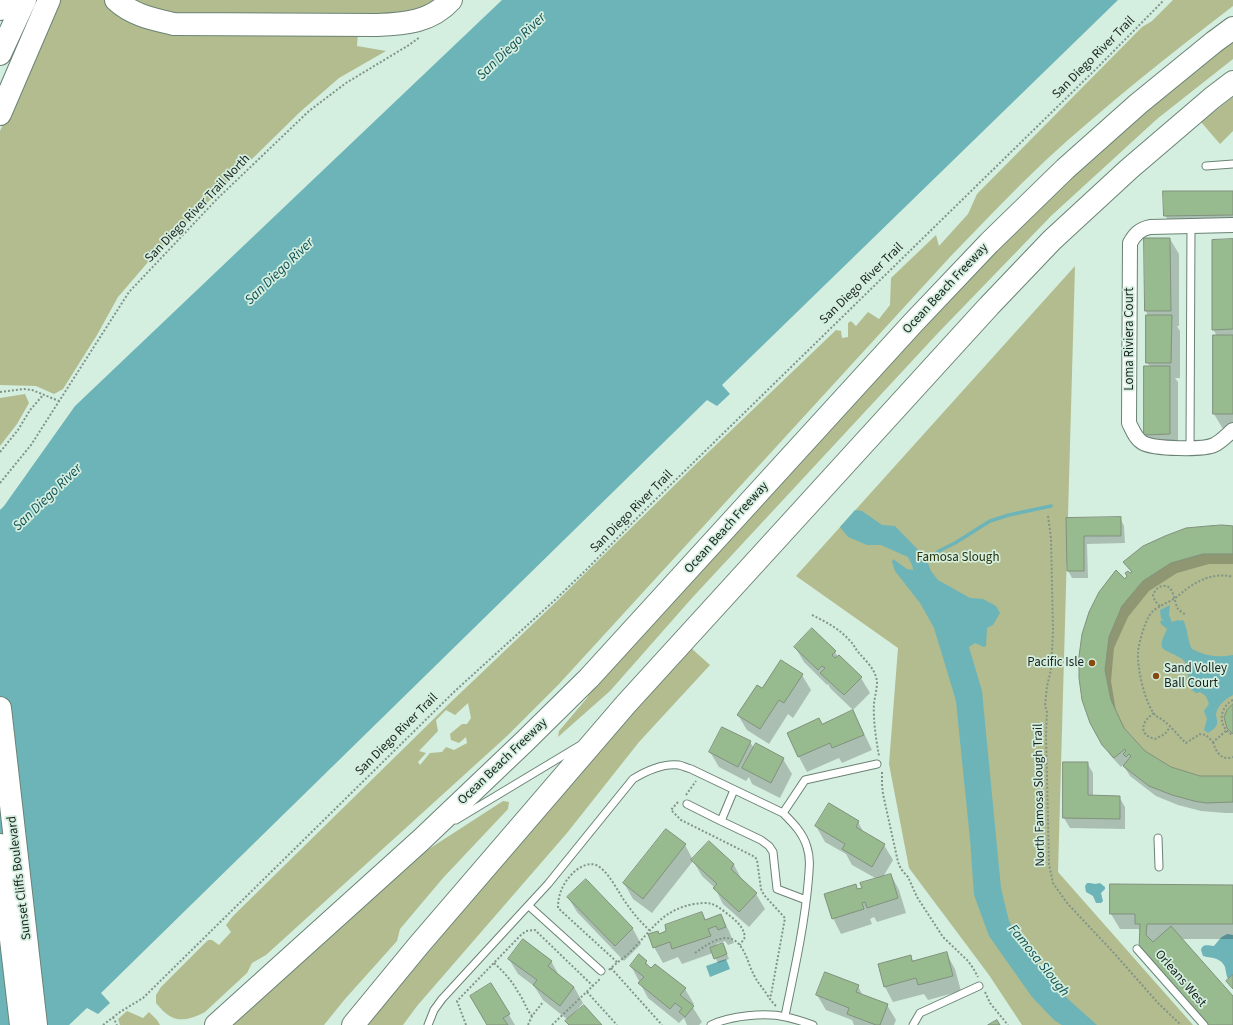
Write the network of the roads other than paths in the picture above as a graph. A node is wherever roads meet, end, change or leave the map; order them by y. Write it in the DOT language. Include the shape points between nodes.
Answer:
graph roads {
  1 [pos="13,0"];
  2 [pos="25,0"];
  3 [pos="49,0"];
  4 [pos="116,0"];
  5 [pos="451,0"];
  6 [pos="0,9"];
  7 [pos="1233,28"];
  8 [pos="0,54"];
  9 [pos="1233,82"];
  10 [pos="0,114"];
  11 [pos="1233,164"];
  12 [pos="1206,166"];
  13 [pos="1233,225"];
  14 [pos="1191,226"];
  15 [pos="1233,430"];
  16 [pos="1190,448"];
  17 [pos="0,708"];
  18 [pos="601,733"];
  19 [pos="878,762"];
  20 [pos="734,790"];
  21 [pos="683,801"];
  22 [pos="783,813"];
  23 [pos="721,821"];
  24 [pos="1158,838"];
  25 [pos="421,840"];
  26 [pos="0,845"];
  27 [pos="1159,867"];
  28 [pos="806,900"];
  29 [pos="529,906"];
  30 [pos="1138,949"];
  31 [pos="603,972"];
  32 [pos="981,986"];
  33 [pos="785,1016"];
  34 [pos="21,1025"];
  35 [pos="36,1025"];
  36 [pos="216,1025"];
  37 [pos="353,1025"];
  38 [pos="428,1025"];
  39 [pos="711,1025"];
  40 [pos="813,1025"];
  41 [pos="913,1025"];
  42 [pos="1204,1025"];
  1 -- 6 [label="main road"];
  2 -- 8 [label="main road"];
  3 -- 10 [label="main road"];
  4 -- 5 [label="main road" via="125,8 149,18 174,24 378,25 403,24 424,19 445,7"];
  7 -- 25 [label="main road, Ocean Beach Freeway" via="1138,104 989,243 589,678"];
  9 -- 18 [label="main road" via="1129,169 1052,240"];
  11 -- 12 [label="lane"];
  13 -- 14 [label="street, Loma Riviera Court"];
  14 -- 16 [label="lane"];
  14 -- 16 [label="street, Loma Riviera Court" via="1144,228 1130,243 1129,416 1129,423 1135,436 1142,443"];
  15 -- 16 [label="street, Loma Riviera Court" via="1210,447"];
  17 -- 35 [label="main road, Sunset Cliffs Boulevard"];
  18 -- 25 [label="lane"];
  18 -- 37 [label="main road"];
  19 -- 22 [label="lane" via="805,780"];
  20 -- 22 [label="lane"];
  20 -- 23 [label="lane"];
  20 -- 29 [label="lane" via="679,765 652,768 642,773 633,779"];
  21 -- 23 [label="lane"];
  22 -- 28 [label="lane" via="794,824 808,848 810,860"];
  23 -- 28 [label="lane" via="769,846 777,889"];
  24 -- 27 [label="lane"];
  25 -- 36 [label="main road, Ocean Beach Freeway"];
  26 -- 34 [label="main road, Sunset Cliffs Boulevard"];
  28 -- 33 [label="lane"];
  29 -- 31 [label="lane"];
  29 -- 38 [label="lane" via="442,999"];
  30 -- 42 [label="lane, Orleans West"];
  32 -- 41 [label="lane" via="920,1014"];
  33 -- 39 [label="lane" via="733,1017"];
  33 -- 40 [label="lane"];
}
